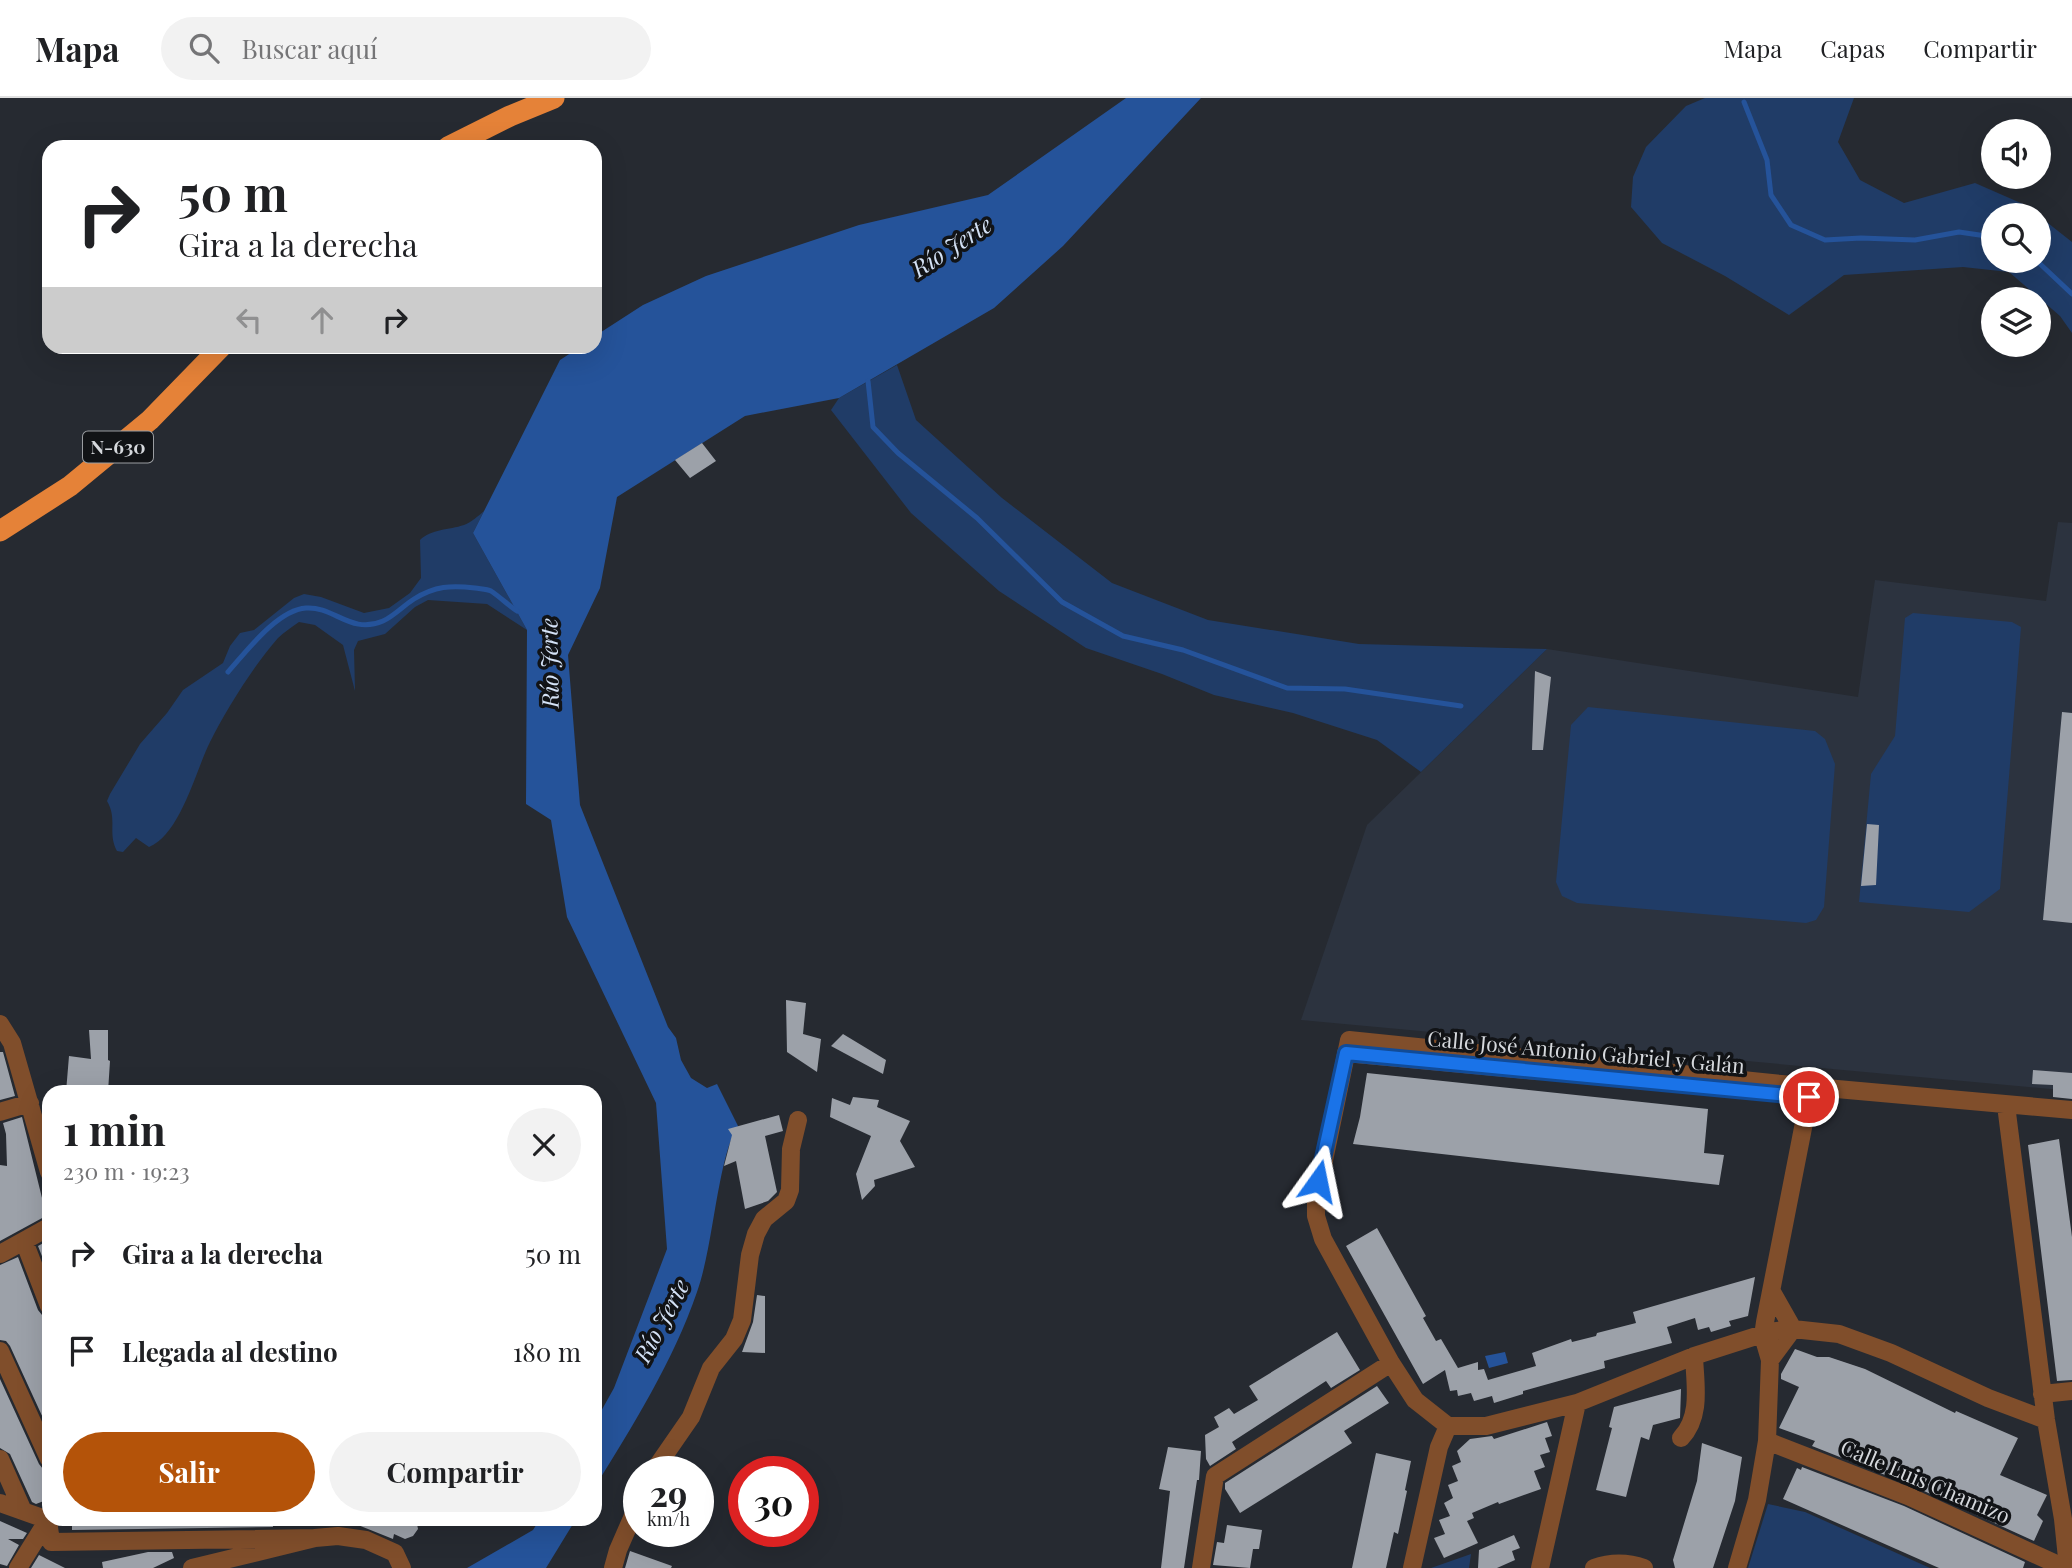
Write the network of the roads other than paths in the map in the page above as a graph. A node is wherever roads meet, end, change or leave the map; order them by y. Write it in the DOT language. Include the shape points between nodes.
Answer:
graph roads {
  1 [pos="554,98"];
  2 [pos="462,140"];
  3 [pos="214,354"];
  4 [pos="0,531"];
  5 [pos="0,1024"];
  6 [pos="1810,1092"];
  7 [pos="30,1103"];
  8 [pos="2072,1110"];
  9 [pos="0,1112"];
  10 [pos="2007,1113"];
  11 [pos="2072,1119"];
  12 [pos="798,1120"];
  13 [pos="42,1147"];
  14 [pos="42,1231"];
  15 [pos="24,1241"];
  16 [pos="0,1254"];
  17 [pos="42,1288"];
  18 [pos="1772,1292"];
  19 [pos="1793,1329"];
  20 [pos="1763,1336"];
  21 [pos="0,1350"];
  22 [pos="1693,1356"];
  23 [pos="1770,1360"];
  24 [pos="1391,1363"];
  25 [pos="2072,1391"];
  26 [pos="2042,1395"];
  27 [pos="1577,1403"];
  28 [pos="2046,1420"];
  29 [pos="1448,1426"];
  30 [pos="1681,1438"];
  31 [pos="1767,1441"];
  32 [pos="42,1443"];
  33 [pos="664,1456"];
  34 [pos="0,1460"];
  35 [pos="0,1503"];
  36 [pos="23,1511"];
  37 [pos="42,1517"];
  38 [pos="45,1526"];
  39 [pos="50,1526"];
  40 [pos="315,1538"];
  41 [pos="623,1539"];
  42 [pos="618,1550"];
  43 [pos="399,1560"];
  44 [pos="18,1568"];
  45 [pos="192,1568"];
  46 [pos="598,1568"];
  47 [pos="613,1568"];
  48 [pos="1200,1568"];
  49 [pos="1412,1568"];
  50 [pos="1540,1568"];
  51 [pos="1594,1568"];
  52 [pos="1644,1568"];
  53 [pos="1737,1568"];
  54 [pos="2066,1568"];
  1 -- 2 [label="highway"];
  3 -- 4 [label="highway, N-630" via="150,420 70,486"];
  5 -- 7 [label="street" via="12,1043"];
  6 -- 8 [label="street, Calle José Antonio Gabriel y Galán"];
  6 -- 10 [label="street, Calle José Antonio Gabriel y Galán"];
  6 -- 18 [label="street"];
  6 -- 24 [label="street, Calle José Antonio Gabriel y Galán" via="1348,1046 1318,1181 1317,1216 1322,1239"];
  7 -- 9 [label="street"];
  7 -- 13 [label="street"];
  10 -- 11 [label="street, Calle José Antonio Gabriel y Galán"];
  10 -- 26 [label="street"];
  12 -- 33 [label="street" via="791,1149 790,1190 786,1201 764,1219 756,1234 742,1320 734,1339 711,1368 691,1417"];
  14 -- 15 [label="street"];
  15 -- 16 [label="street"];
  15 -- 17 [label="street"];
  18 -- 19 [label="street"];
  18 -- 20 [label="street"];
  19 -- 20 [label="street"];
  19 -- 23 [label="street"];
  19 -- 28 [label="street" via="1839,1334"];
  20 -- 22 [label="street"];
  20 -- 23 [label="street"];
  21 -- 32 [label="street"];
  22 -- 27 [label="street"];
  22 -- 30 [label="street" via="1695,1410 1690,1428"];
  23 -- 31 [label="street"];
  24 -- 29 [label="street" via="1415,1400"];
  24 -- 48 [label="street" via="1214,1476"];
  25 -- 26 [label="street"];
  26 -- 28 [label="street"];
  27 -- 29 [label="street" via="1486,1426"];
  27 -- 50 [label="street"];
  28 -- 54 [label="street" via="2063,1519"];
  29 -- 49 [label="street" via="1439,1447"];
  31 -- 53 [label="street" via="1757,1500"];
  31 -- 54 [label="street, Calle Luis Chamizo" via="1908,1496"];
  34 -- 36 [label="street"];
  35 -- 36 [label="street"];
  36 -- 37 [label="street"];
  38 -- 44 [label="street"];
  39 -- 40 [label="street" via="51,1542"];
  40 -- 43 [label="street" via="366,1540"];
  40 -- 45 [label="street"];
  41 -- 42 [label="street"];
  42 -- 46 [label="street"];
  42 -- 47 [label="street"];
  51 -- 52 [label="street" via="1608,1563"];
}
